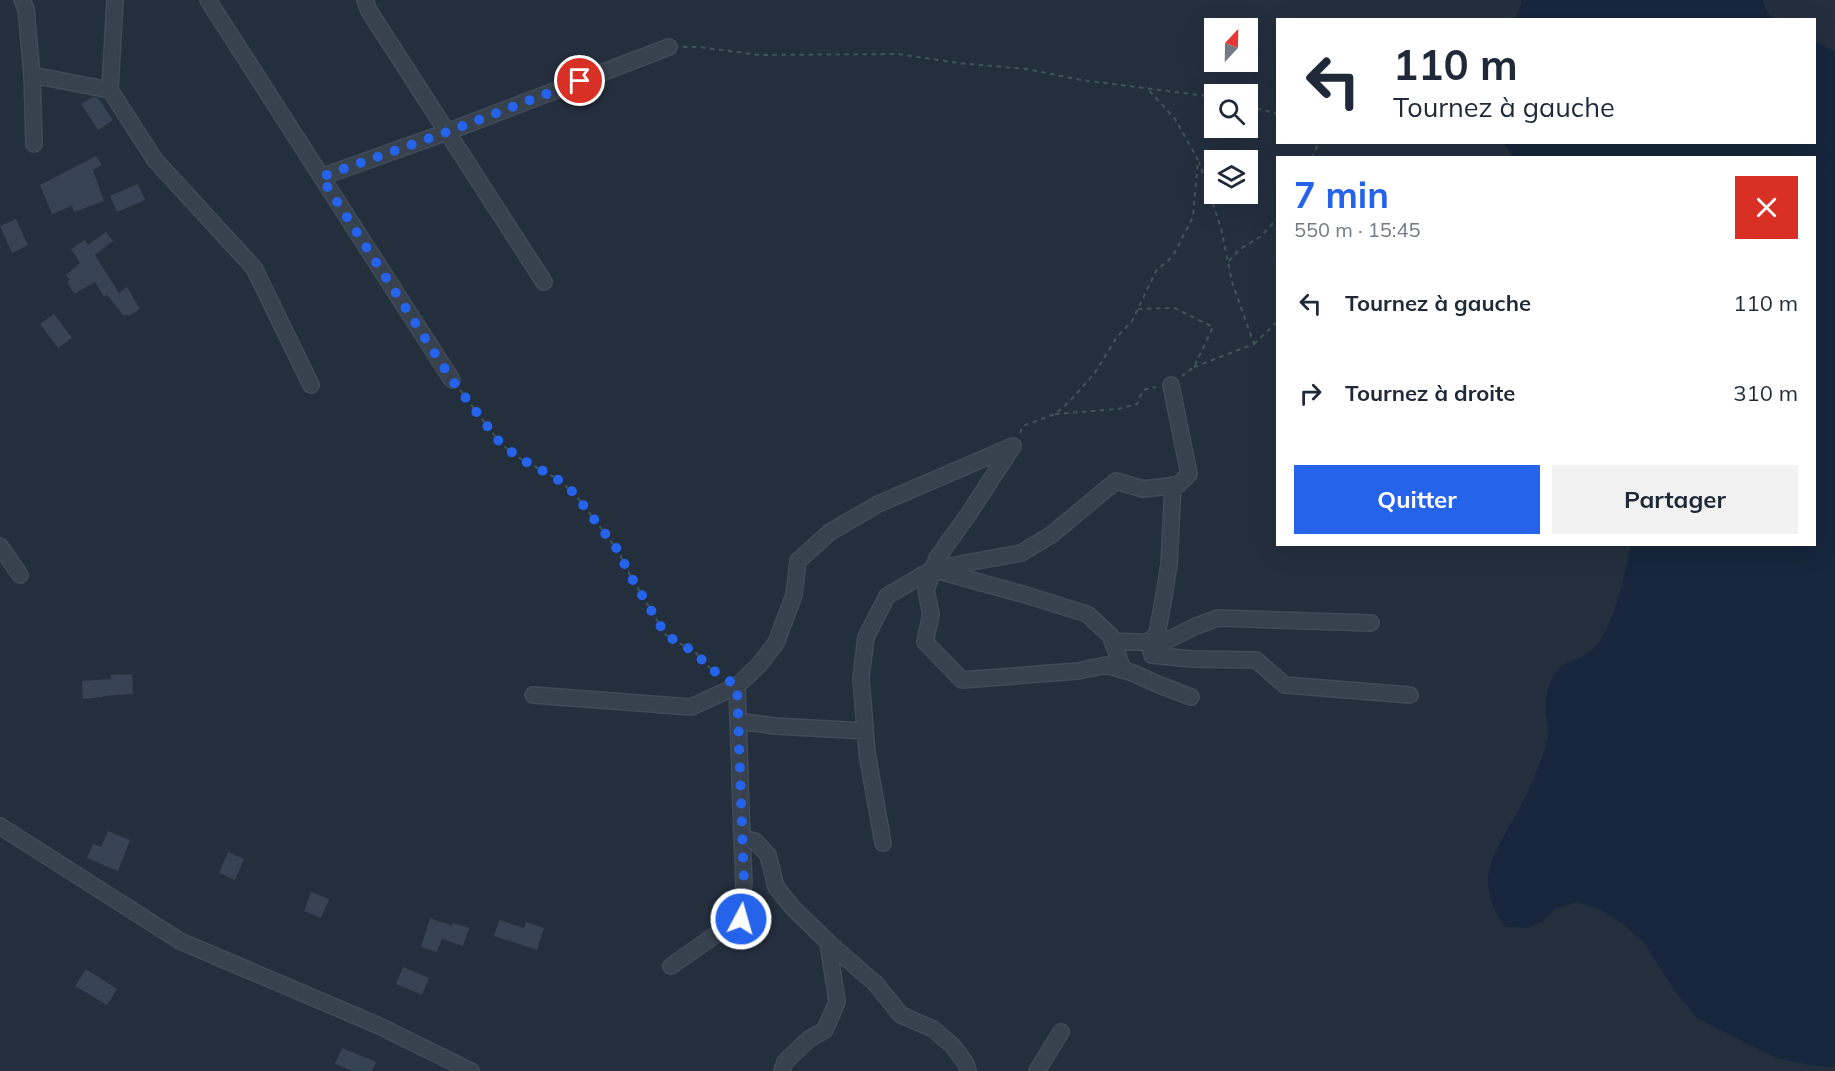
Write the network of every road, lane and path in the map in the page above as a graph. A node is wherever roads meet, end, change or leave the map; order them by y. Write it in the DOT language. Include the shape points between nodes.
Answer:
graph roads {
  1 [pos="22,0"];
  2 [pos="115,0"];
  3 [pos="208,0"];
  4 [pos="365,0"];
  5 [pos="669,47"];
  6 [pos="32,75"];
  7 [pos="1146,87"];
  8 [pos="110,90"];
  9 [pos="1204,95"];
  10 [pos="1258,109"];
  11 [pos="1276,113"];
  12 [pos="447,132"];
  13 [pos="34,144"];
  14 [pos="1198,160"];
  15 [pos="321,177"];
  16 [pos="1276,220"];
  17 [pos="1228,261"];
  18 [pos="544,282"];
  19 [pos="1137,309"];
  20 [pos="1276,323"];
  21 [pos="1254,344"];
  22 [pos="1194,367"];
  23 [pos="452,380"];
  24 [pos="311,385"];
  25 [pos="1171,385"];
  26 [pos="1055,414"];
  27 [pos="1012,446"];
  28 [pos="1173,485"];
  29 [pos="0,546"];
  30 [pos="933,569"];
  31 [pos="20,574"];
  32 [pos="1371,623"];
  33 [pos="1112,641"];
  34 [pos="1149,642"];
  35 [pos="1123,670"];
  36 [pos="737,686"];
  37 [pos="533,694"];
  38 [pos="1410,696"];
  39 [pos="1191,697"];
  40 [pos="738,721"];
  41 [pos="865,731"];
  42 [pos="0,826"];
  43 [pos="742,838"];
  44 [pos="883,843"];
  45 [pos="828,942"];
  46 [pos="671,966"];
  47 [pos="1061,1032"];
  48 [pos="971,1069"];
  49 [pos="471,1071"];
  50 [pos="783,1071"];
  51 [pos="1037,1071"];
  1 -- 6 [label="street"];
  2 -- 8 [label="street"];
  3 -- 15 [label="street"];
  4 -- 12 [label="street"];
  5 -- 7 [label="path" via="759,55 898,54"];
  5 -- 12 [label="street"];
  6 -- 8 [label="street"];
  6 -- 13 [label="street"];
  7 -- 9 [label="path"];
  7 -- 14 [label="path" via="1175,119"];
  8 -- 24 [label="street" via="154,160 254,268"];
  10 -- 11 [label="path"];
  12 -- 15 [label="street"];
  12 -- 18 [label="street"];
  14 -- 17 [label="path"];
  14 -- 19 [label="path" via="1193,217 1173,256 1156,271"];
  15 -- 23 [label="street"];
  16 -- 17 [label="path"];
  17 -- 21 [label="path"];
  19 -- 22 [label="path" via="1174,308 1213,327"];
  19 -- 26 [label="path" via="1094,374"];
  20 -- 21 [label="path"];
  21 -- 22 [label="path"];
  22 -- 25 [label="path"];
  23 -- 36 [label="path" via="501,444 574,493 617,549 666,635"];
  25 -- 26 [label="path" via="1143,390 1137,404 1118,409"];
  25 -- 28 [label="street" via="1189,474"];
  26 -- 27 [label="path" via="1023,426"];
  27 -- 30 [label="street"];
  27 -- 36 [label="street" via="878,504 830,532 798,561 794,595 776,643"];
  28 -- 30 [label="street" via="1143,489 1116,481 1051,535 1021,553"];
  28 -- 34 [label="street" via="1169,564 1158,634"];
  29 -- 31 [label="street"];
  30 -- 33 [label="street" via="1087,614"];
  30 -- 35 [label="street" via="926,590 931,614 925,642 962,680 1078,672 1106,665"];
  30 -- 41 [label="street" via="887,596 866,637 861,678"];
  32 -- 34 [label="street" via="1218,618 1162,643"];
  33 -- 34 [label="street"];
  33 -- 35 [label="street"];
  34 -- 38 [label="street" via="1152,655 1256,660 1285,685"];
  35 -- 39 [label="street"];
  36 -- 37 [label="street" via="691,707"];
  36 -- 40 [label="street"];
  40 -- 41 [label="street"];
  40 -- 43 [label="street"];
  41 -- 44 [label="street"];
  42 -- 49 [label="street" via="180,941 375,1024"];
  43 -- 45 [label="street" via="755,841 768,855 776,887"];
  43 -- 46 [label="street" via="741,919"];
  45 -- 48 [label="street" via="875,982 901,1015 933,1029"];
  45 -- 50 [label="street" via="837,1002 825,1030 785,1062"];
  47 -- 51 [label="street"];
}
